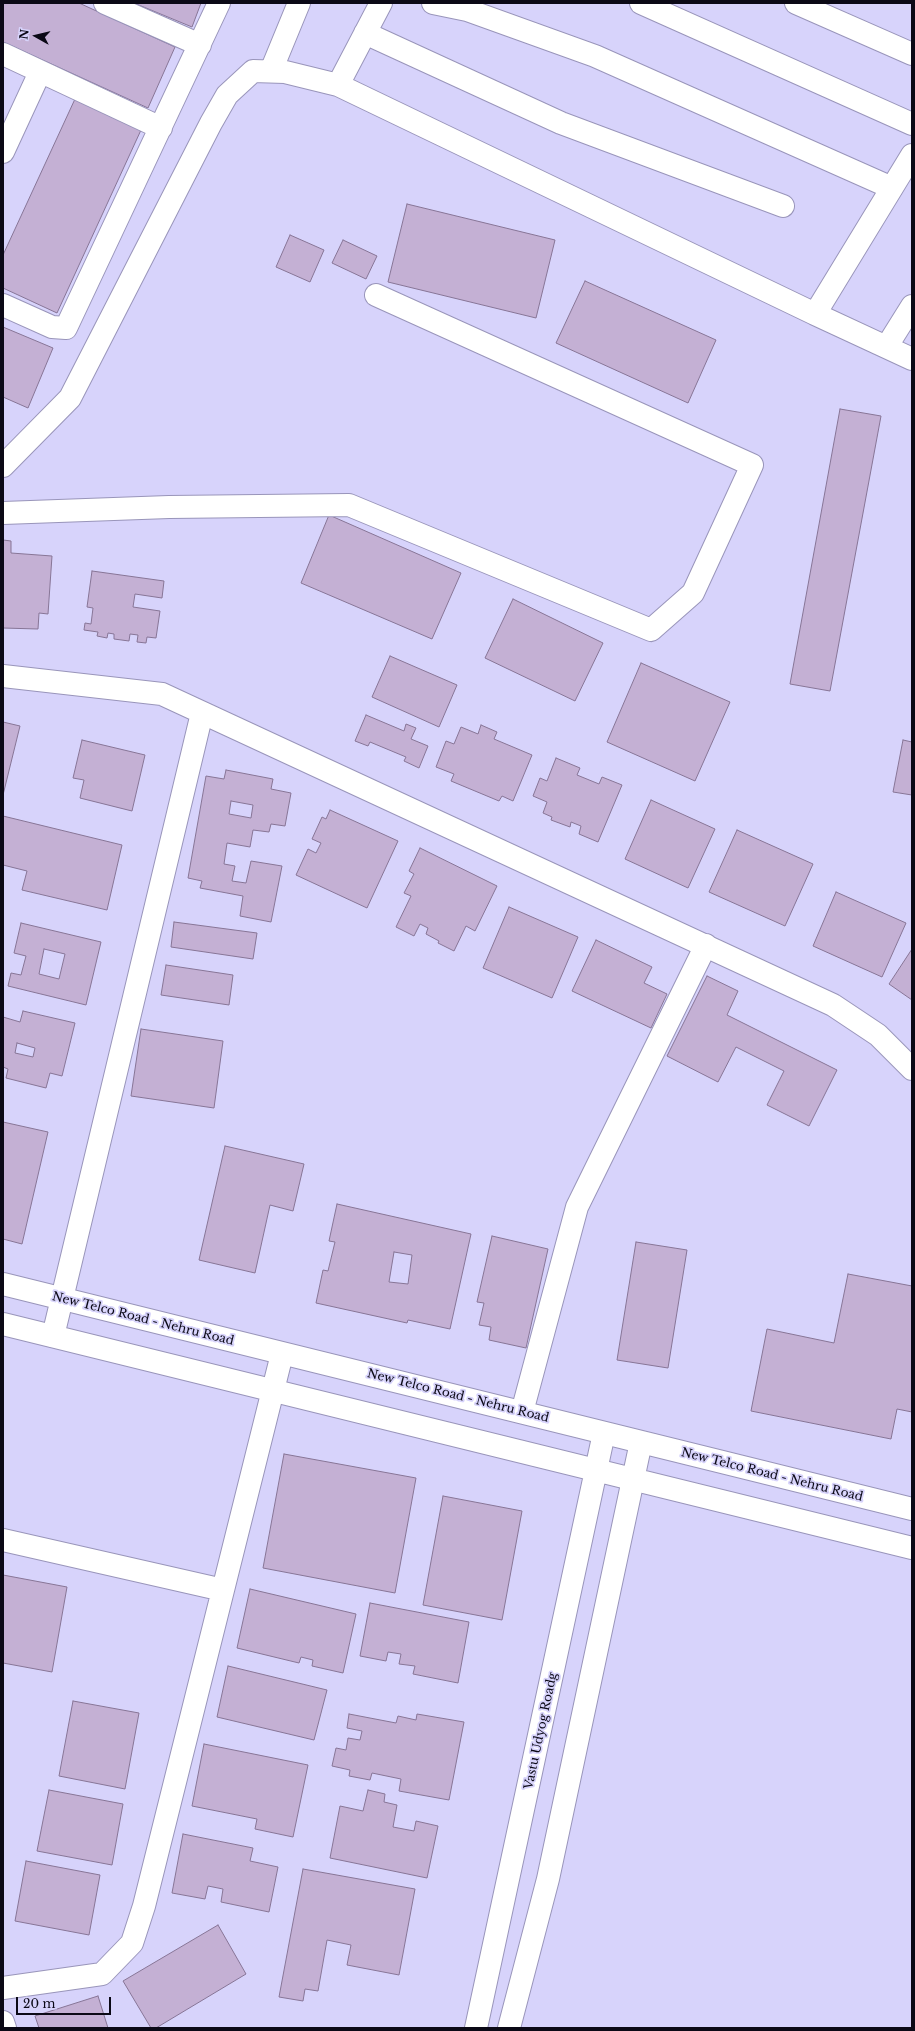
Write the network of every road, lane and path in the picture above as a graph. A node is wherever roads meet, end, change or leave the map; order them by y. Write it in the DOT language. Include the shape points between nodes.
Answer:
graph roads {
  1 [pos="104,3"];
  2 [pos="219,3"];
  3 [pos="300,3"];
  4 [pos="381,3"];
  5 [pos="433,3"];
  6 [pos="641,3"];
  7 [pos="796,3"];
  8 [pos="365,33"];
  9 [pos="200,45"];
  10 [pos="3,54"];
  11 [pos="912,54"];
  12 [pos="271,71"];
  13 [pos="40,72"];
  14 [pos="338,85"];
  15 [pos="912,124"];
  16 [pos="161,128"];
  17 [pos="3,152"];
  18 [pos="912,156"];
  19 [pos="892,188"];
  20 [pos="783,206"];
  21 [pos="376,295"];
  22 [pos="3,305"];
  23 [pos="912,306"];
  24 [pos="815,314"];
  25 [pos="887,346"];
  26 [pos="912,359"];
  27 [pos="3,466"];
  28 [pos="3,513"];
  29 [pos="3,676"];
  30 [pos="202,712"];
  31 [pos="706,945"];
  32 [pos="912,1069"];
  33 [pos="3,1284"];
  34 [pos="62,1299"];
  35 [pos="3,1324"];
  36 [pos="52,1336"];
  37 [pos="282,1354"];
  38 [pos="272,1390"];
  39 [pos="522,1412"];
  40 [pos="604,1433"];
  41 [pos="640,1442"];
  42 [pos="596,1470"];
  43 [pos="633,1479"];
  44 [pos="912,1509"];
  45 [pos="3,1540"];
  46 [pos="912,1548"];
  47 [pos="223,1590"];
  48 [pos="3,1988"];
  49 [pos="3,2022"];
  50 [pos="5,2028"];
  51 [pos="476,2028"];
  52 [pos="509,2028"];
  1 -- 9 [label="street"];
  2 -- 9 [label="street"];
  3 -- 12 [label="street"];
  4 -- 8 [label="street"];
  5 -- 19 [label="street" via="467,10 595,56"];
  6 -- 15 [label="street"];
  7 -- 11 [label="street"];
  8 -- 14 [label="street"];
  8 -- 20 [label="street" via="561,123"];
  9 -- 16 [label="street"];
  10 -- 13 [label="street"];
  12 -- 14 [label="street"];
  12 -- 27 [label="street" via="253,71 227,95 70,398"];
  13 -- 16 [label="street"];
  13 -- 17 [label="street"];
  14 -- 24 [label="street"];
  16 -- 22 [label="street" via="66,328 52,327"];
  18 -- 19 [label="street"];
  19 -- 24 [label="street"];
  21 -- 28 [label="street" via="752,465 693,593 651,630 349,505 169,506"];
  23 -- 25 [label="street"];
  24 -- 25 [label="street"];
  25 -- 26 [label="street"];
  29 -- 30 [label="street" via="162,694"];
  30 -- 31 [label="street"];
  30 -- 34 [label="street"];
  31 -- 32 [label="street" via="833,1005 878,1035"];
  31 -- 39 [label="street" via="577,1207"];
  33 -- 34 [label="street, New Telco Road - Nehru Road"];
  34 -- 36 [label="street"];
  34 -- 37 [label="street, New Telco Road - Nehru Road"];
  35 -- 36 [label="street"];
  36 -- 38 [label="street"];
  37 -- 38 [label="street"];
  37 -- 39 [label="street, New Telco Road - Nehru Road"];
  38 -- 42 [label="street"];
  38 -- 47 [label="street"];
  39 -- 40 [label="street, New Telco Road - Nehru Road"];
  40 -- 41 [label="street, New Telco Road - Nehru Road"];
  40 -- 42 [label="street, Vastu Udyog Roadg"];
  41 -- 43 [label="street"];
  41 -- 44 [label="street, New Telco Road - Nehru Road"];
  42 -- 43 [label="street"];
  42 -- 51 [label="street, Vastu Udyog Roadg"];
  43 -- 46 [label="street"];
  43 -- 52 [label="street" via="548,1879"];
  45 -- 47 [label="street"];
  47 -- 48 [label="street" via="144,1906 132,1943 102,1974"];
  49 -- 50 [label="street"];
}
